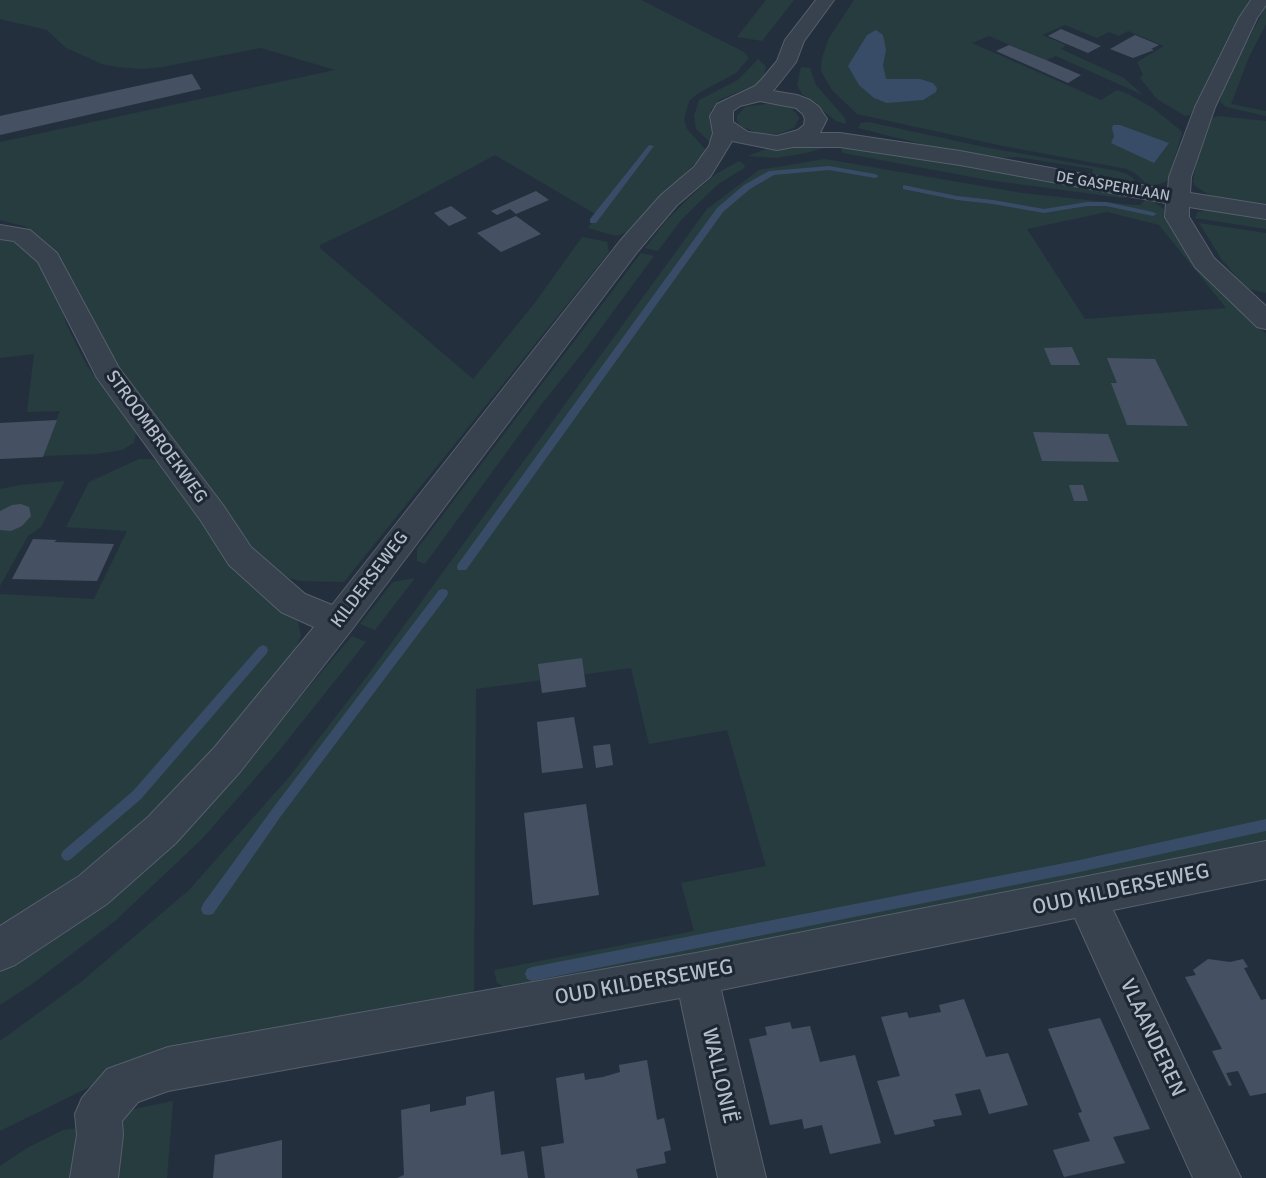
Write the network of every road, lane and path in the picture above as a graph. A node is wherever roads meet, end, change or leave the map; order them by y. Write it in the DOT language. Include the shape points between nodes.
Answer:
graph roads {
  1 [pos="825,0"];
  2 [pos="1260,0"];
  3 [pos="786,62"];
  4 [pos="745,97"];
  5 [pos="809,112"];
  6 [pos="723,124"];
  7 [pos="793,140"];
  8 [pos="759,142"];
  9 [pos="960,158"];
  10 [pos="702,172"];
  11 [pos="1177,198"];
  12 [pos="1266,212"];
  13 [pos="0,232"];
  14 [pos="1261,310"];
  15 [pos="338,622"];
  16 [pos="1266,860"];
  17 [pos="1086,897"];
  18 [pos="0,950"];
  19 [pos="696,974"];
  20 [pos="94,1178"];
  21 [pos="742,1178"];
  22 [pos="1217,1178"];
  1 -- 3 [label="street" via="795,40"];
  2 -- 11 [label="street" via="1204,107 1180,177"];
  3 -- 4 [label="street" via="762,90"];
  3 -- 5 [label="street" via="794,92"];
  4 -- 5 [label="street, DE GASPERILAAN" via="775,96"];
  4 -- 6 [label="street, KILDERSEWEG" via="724,108"];
  5 -- 7 [label="street" via="814,127"];
  5 -- 9 [label="street, DE GASPERILAAN"];
  6 -- 8 [label="street" via="731,132"];
  6 -- 10 [label="street, KILDERSEWEG" via="720,146"];
  7 -- 8 [label="street, DE GASPERILAAN"];
  7 -- 9 [label="street, DE GASPERILAAN" via="840,140"];
  8 -- 10 [label="street, KILDERSEWEG"];
  9 -- 11 [label="street, DE GASPERILAAN"];
  10 -- 15 [label="street, KILDERSEWEG" via="669,200 629,246"];
  11 -- 12 [label="street, DE GASPERILAAN"];
  11 -- 14 [label="street" via="1177,217 1204,262"];
  13 -- 15 [label="street, STROOMBROEKWEG" via="21,235 48,258 107,372 240,556 293,603"];
  15 -- 18 [label="street, KILDERSEWEG" via="227,760 162,830 93,890"];
  16 -- 17 [label="street, OUD KILDERSEWEG"];
  17 -- 19 [label="street, OUD KILDERSEWEG"];
  17 -- 22 [label="street, VLAANDEREN"];
  19 -- 20 [label="street, OUD KILDERSEWEG" via="168,1069 123,1085 99,1114"];
  19 -- 21 [label="street, WALLONIË"];
}
